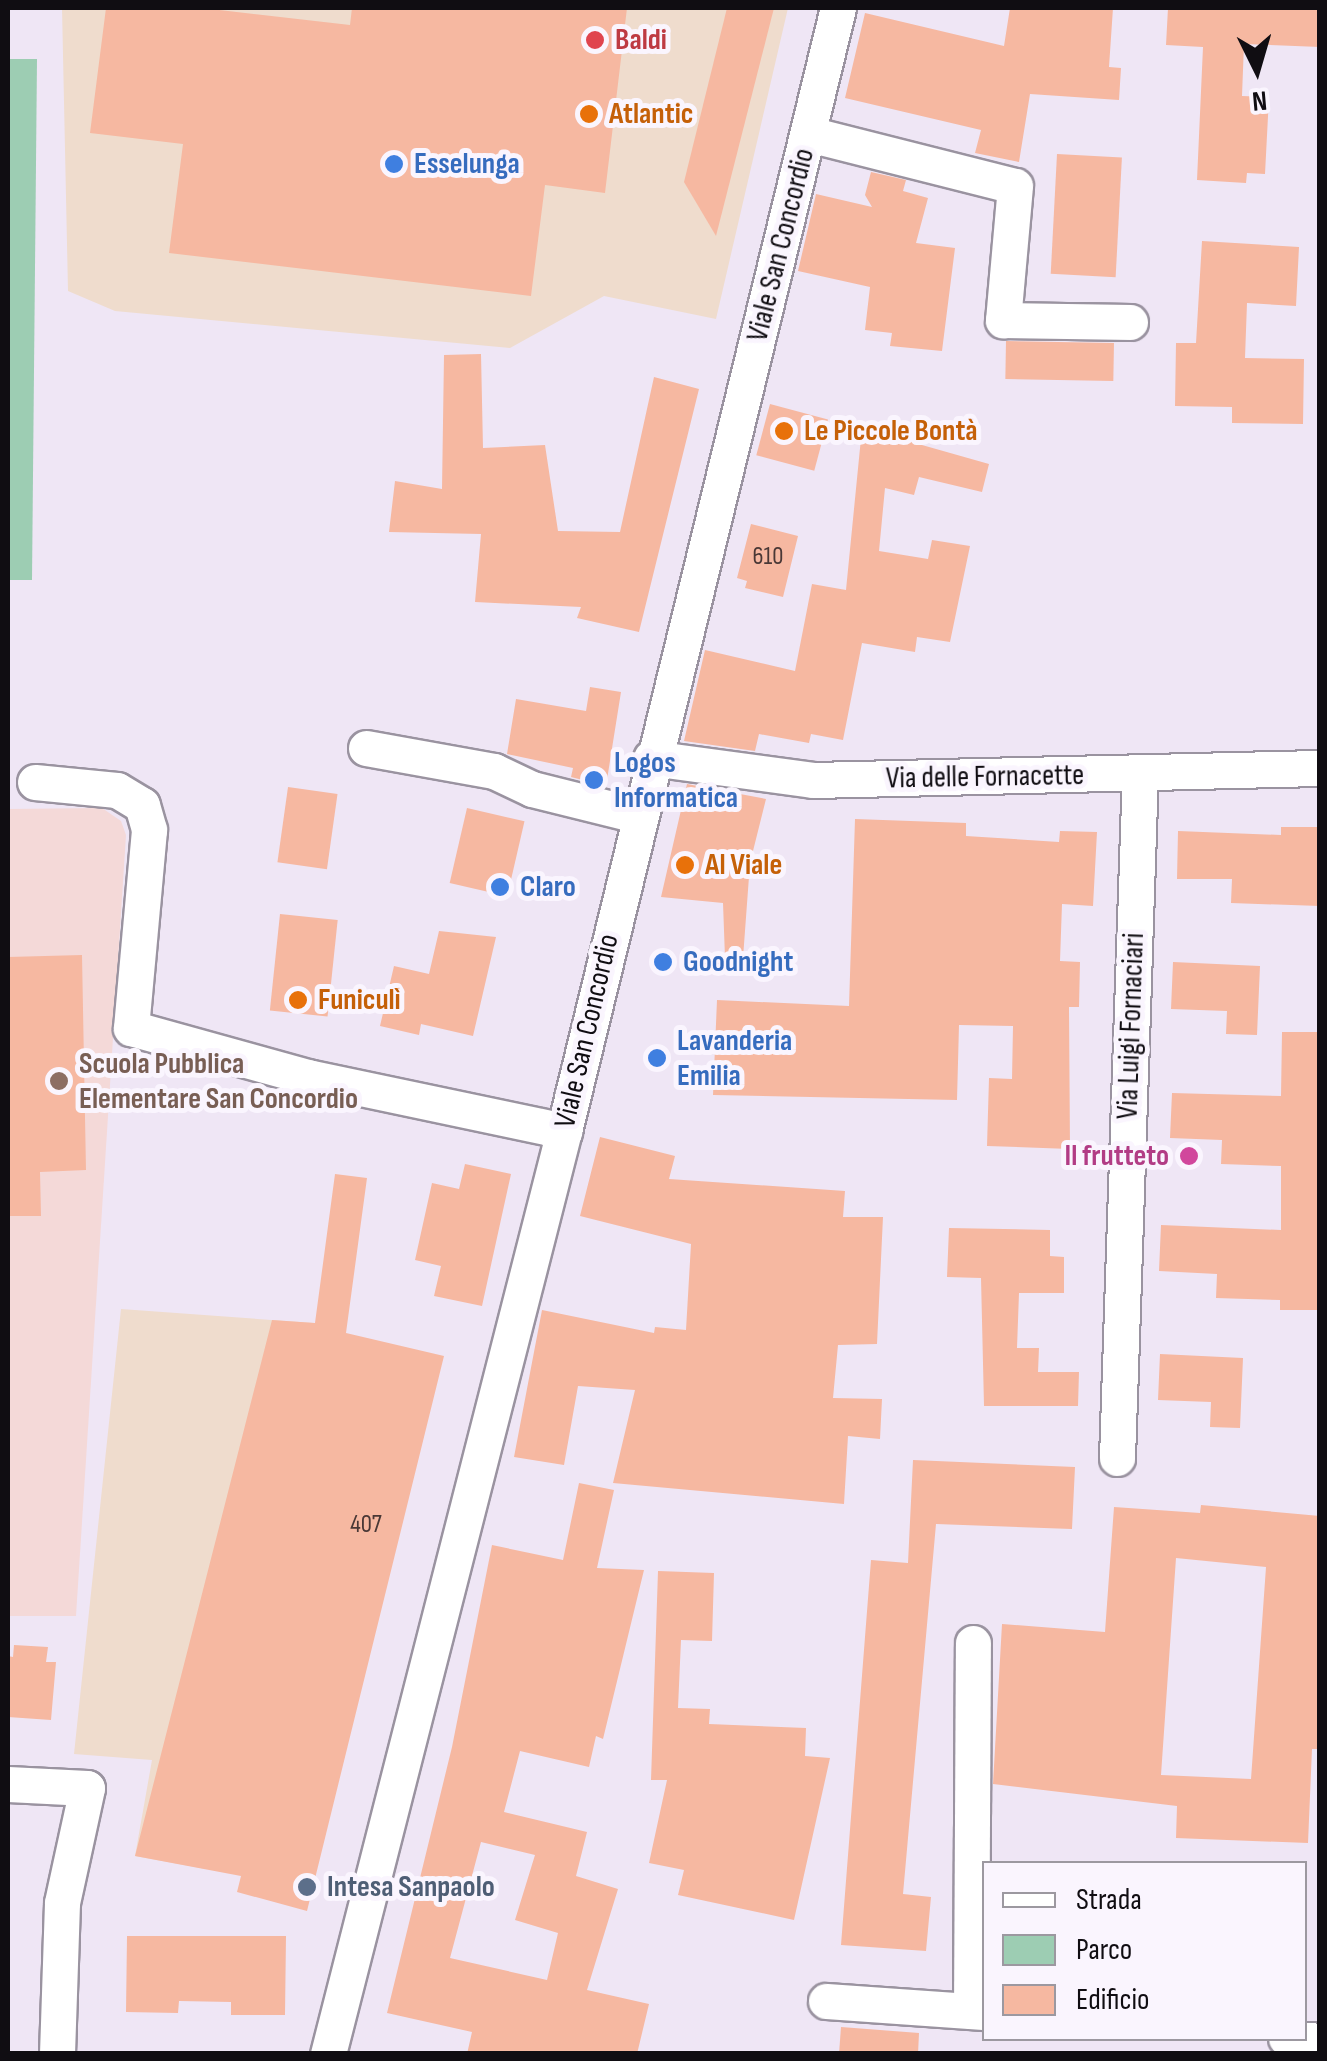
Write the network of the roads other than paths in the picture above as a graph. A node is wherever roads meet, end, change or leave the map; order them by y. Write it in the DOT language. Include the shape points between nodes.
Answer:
graph roads {
  1 [pos="838,8"];
  2 [pos="809,134"];
  3 [pos="1130,322"];
  4 [pos="366,748"];
  5 [pos="651,758"];
  6 [pos="1320,768"];
  7 [pos="1140,773"];
  8 [pos="35,782"];
  9 [pos="636,815"];
  10 [pos="564,1131"];
  11 [pos="1117,1458"];
  12 [pos="973,1643"];
  13 [pos="8,1784"];
  14 [pos="826,2001"];
  15 [pos="978,2011"];
  16 [pos="56,2054"];
  17 [pos="328,2054"];
  1 -- 2 [label="street, Viale San Concordio"];
  2 -- 3 [label="street" via="1015,186 1003,320"];
  2 -- 5 [label="street, Viale San Concordio"];
  4 -- 9 [label="street" via="494,772 532,789"];
  5 -- 7 [label="street, Via delle Fornacette" via="814,780"];
  5 -- 9 [label="street, Viale San Concordio"];
  6 -- 7 [label="street, Via delle Fornacette"];
  7 -- 11 [label="street, Via Luigi Fornaciari"];
  8 -- 10 [label="street" via="117,790 142,805 149,830 131,1028 308,1078"];
  9 -- 10 [label="street, Viale San Concordio"];
  10 -- 17 [label="street, Viale San Concordio"];
  12 -- 15 [label="street"];
  13 -- 16 [label="street" via="88,1788 62,1903"];
  14 -- 15 [label="street"];
}
